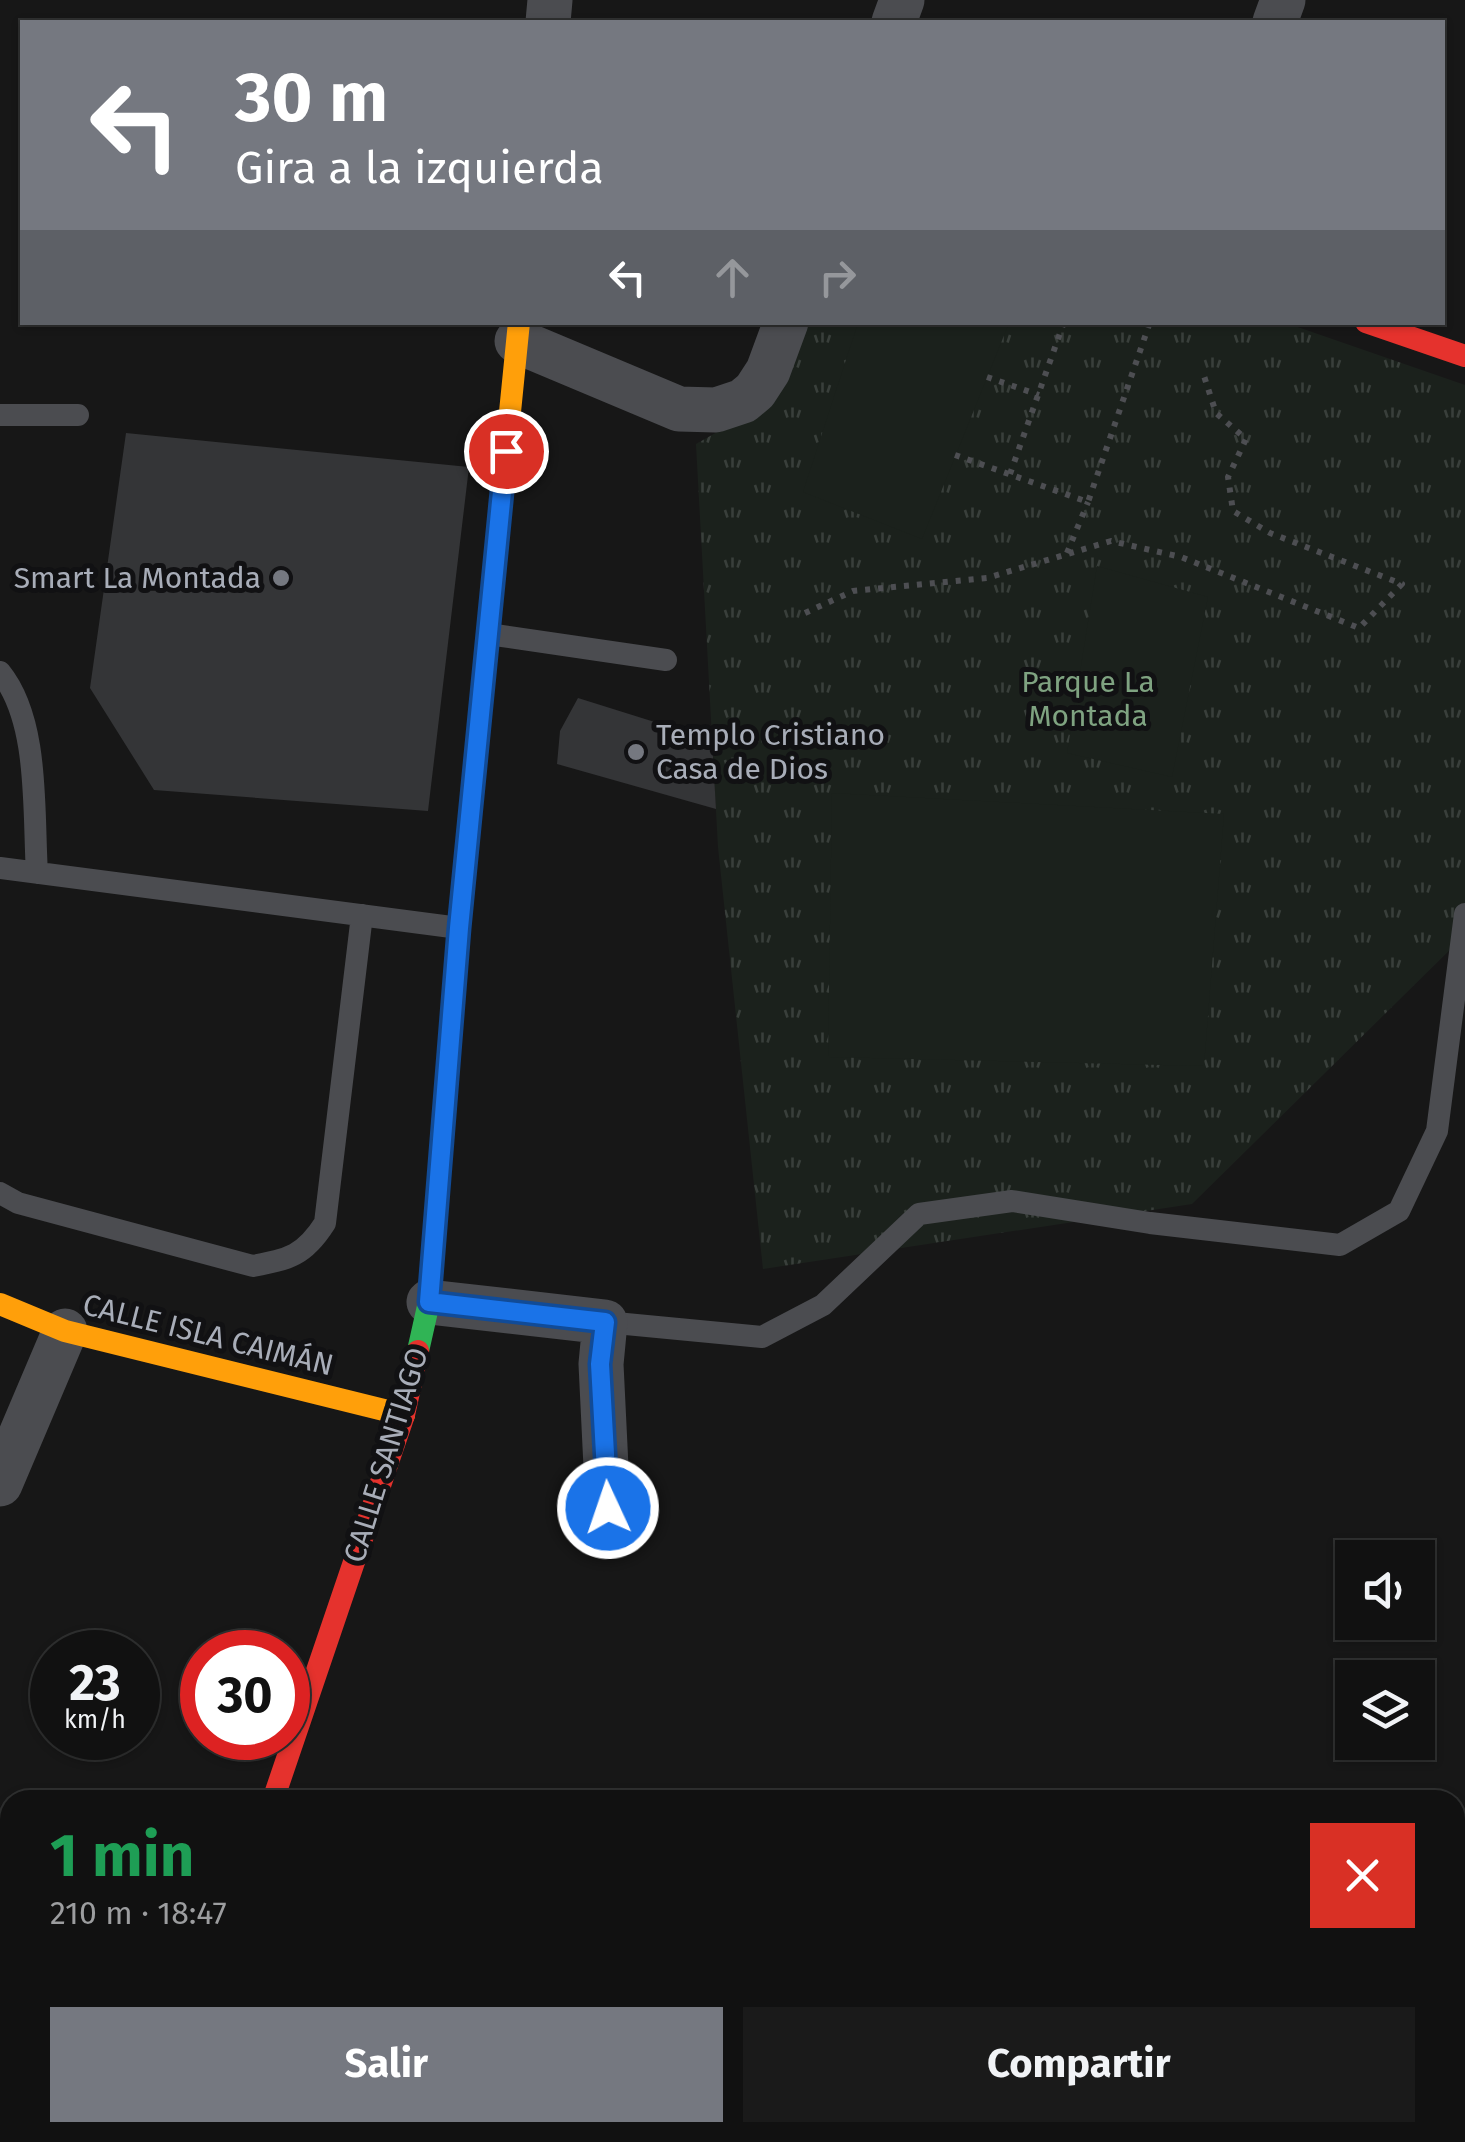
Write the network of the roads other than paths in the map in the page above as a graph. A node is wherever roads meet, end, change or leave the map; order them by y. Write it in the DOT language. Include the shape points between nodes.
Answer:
graph roads {
  1 [pos="785,325"];
  2 [pos="1375,325"];
  3 [pos="518,332"];
  4 [pos="1465,356"];
  5 [pos="78,415"];
  6 [pos="0,416"];
  7 [pos="488,634"];
  8 [pos="666,660"];
  9 [pos="0,672"];
  10 [pos="0,868"];
  11 [pos="36,873"];
  12 [pos="1465,914"];
  13 [pos="362,915"];
  14 [pos="459,928"];
  15 [pos="0,1193"];
  16 [pos="429,1302"];
  17 [pos="0,1304"];
  18 [pos="605,1322"];
  19 [pos="66,1331"];
  20 [pos="404,1415"];
  21 [pos="0,1484"];
  22 [pos="608,1508"];
  23 [pos="275,1790"];
  1 -- 3 [label="street" via="768,371 743,401 716,410 679,408"];
  2 -- 4 [label="street"];
  3 -- 7 [label="street, CALLE SANTIAGO"];
  5 -- 6 [label="lane"];
  7 -- 8 [label="lane"];
  7 -- 14 [label="street, CALLE SANTIAGO"];
  9 -- 11 [label="lane" via="14,689 29,751"];
  10 -- 11 [label="lane"];
  11 -- 13 [label="lane"];
  12 -- 18 [label="lane" via="1436,1132 1399,1211 1340,1244 1012,1201 919,1214 823,1305 762,1337"];
  13 -- 14 [label="lane"];
  13 -- 15 [label="lane" via="325,1222 312,1243 288,1260 253,1266"];
  14 -- 16 [label="street, CALLE SANTIAGO"];
  16 -- 18 [label="street"];
  16 -- 20 [label="street, CALLE SANTIAGO"];
  17 -- 19 [label="street, CALLE ISLA CAIMÁN"];
  18 -- 22 [label="street" via="600,1364"];
  19 -- 20 [label="street, CALLE ISLA CAIMÁN"];
  19 -- 21 [label="street"];
  20 -- 23 [label="street, CALLE SANTIAGO"];
}
